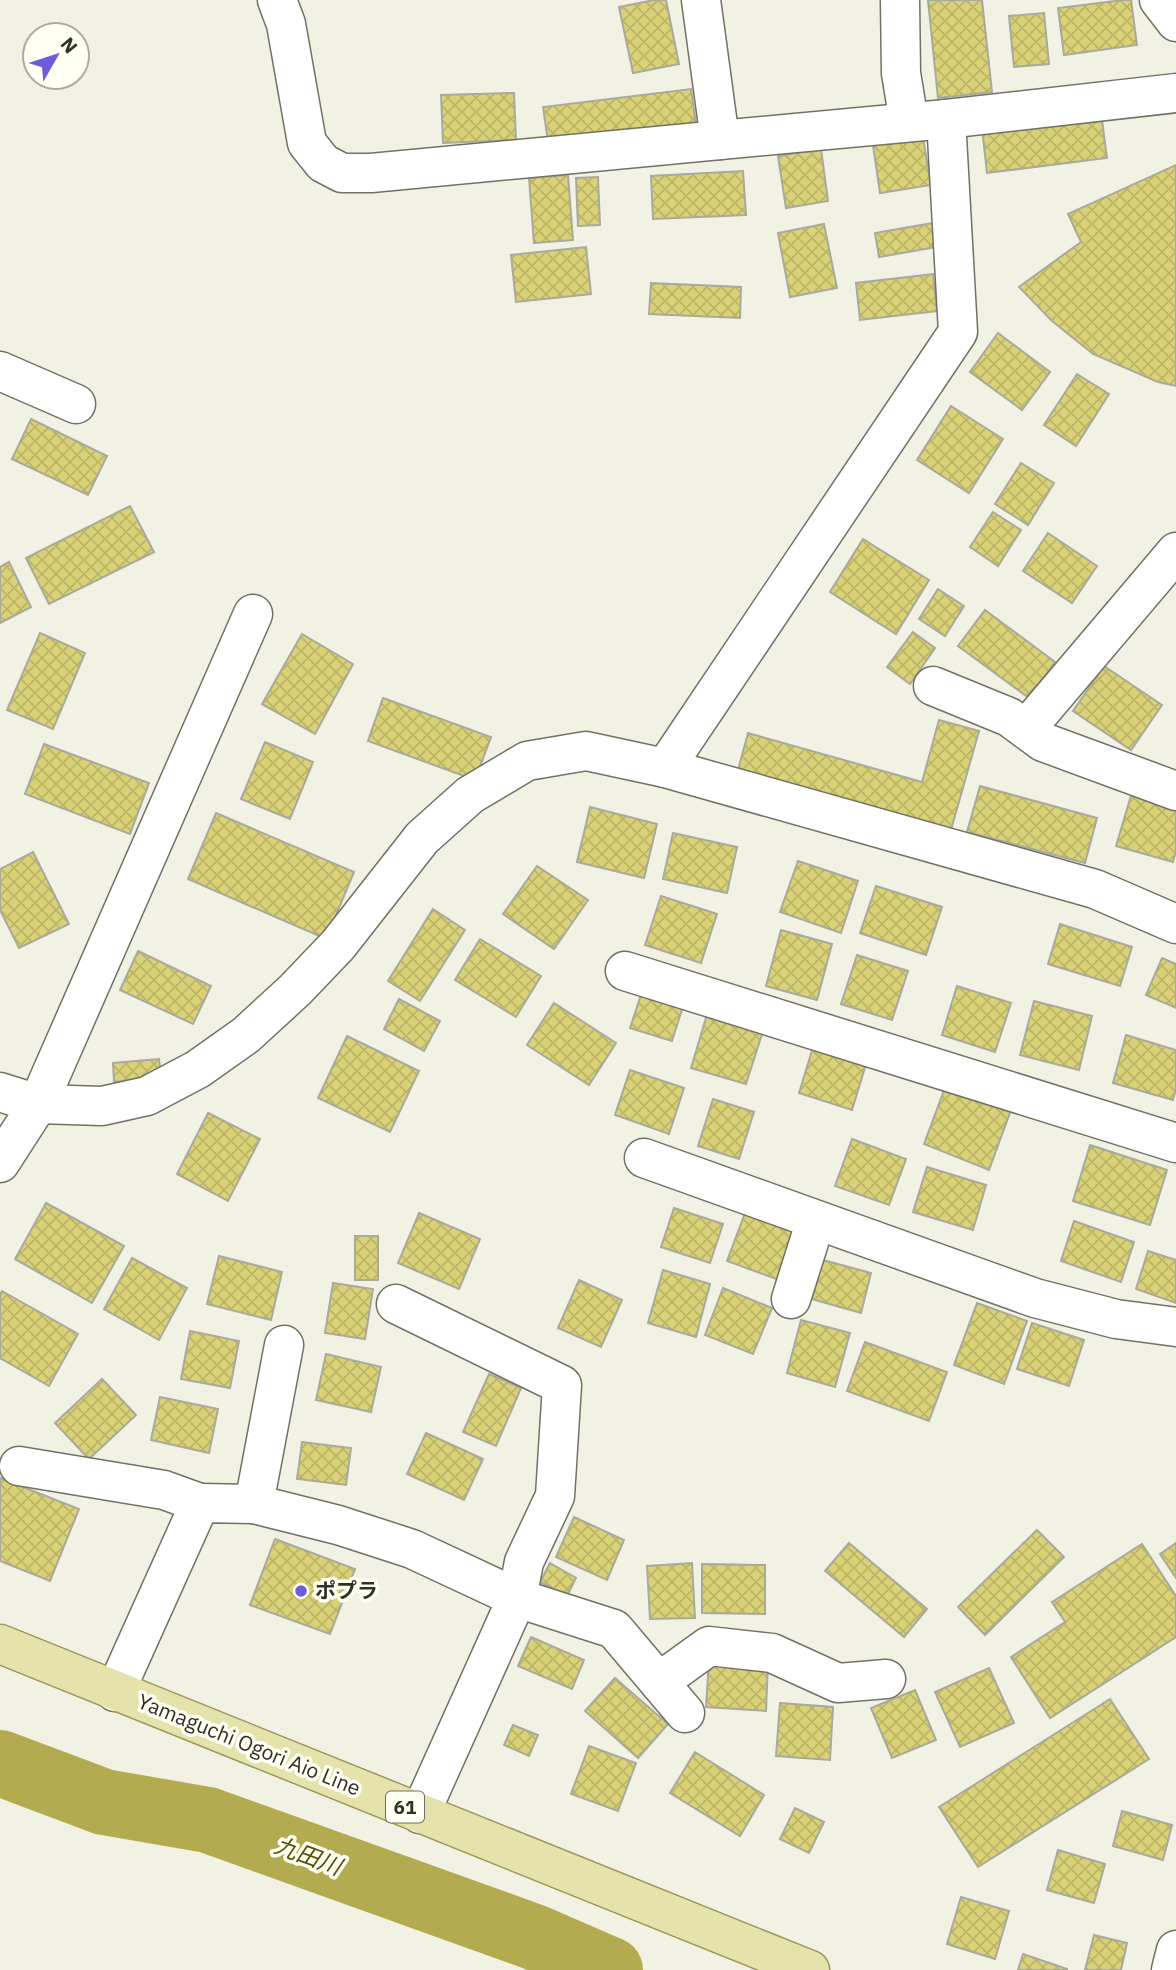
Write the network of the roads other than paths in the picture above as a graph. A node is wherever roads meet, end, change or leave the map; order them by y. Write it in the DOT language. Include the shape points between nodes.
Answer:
graph roads {
  1 [pos="277,0"];
  2 [pos="701,0"];
  3 [pos="900,0"];
  4 [pos="1159,0"];
  5 [pos="1176,22"];
  6 [pos="1176,93"];
  7 [pos="928,121"];
  8 [pos="720,140"];
  9 [pos="0,371"];
  10 [pos="76,404"];
  11 [pos="1176,552"];
  12 [pos="253,614"];
  13 [pos="933,686"];
  14 [pos="1026,729"];
  15 [pos="665,768"];
  16 [pos="1176,791"];
  17 [pos="1176,924"];
  18 [pos="625,971"];
  19 [pos="0,1092"];
  20 [pos="38,1104"];
  21 [pos="1176,1143"];
  22 [pos="644,1158"];
  23 [pos="0,1163"];
  24 [pos="816,1220"];
  25 [pos="791,1299"];
  26 [pos="396,1304"];
  27 [pos="1176,1326"];
  28 [pos="284,1345"];
  29 [pos="19,1466"];
  30 [pos="200,1503"];
  31 [pos="254,1504"];
  32 [pos="517,1598"];
  33 [pos="0,1644"];
  34 [pos="886,1679"];
  35 [pos="659,1682"];
  36 [pos="115,1692"];
  37 [pos="685,1713"];
  38 [pos="420,1814"];
  39 [pos="1176,1950"];
  40 [pos="810,1970"];
  41 [pos="1171,1970"];
  1 -- 8 [label="street" via="286,24 307,143 323,163 342,173"];
  2 -- 8 [label="street"];
  3 -- 7 [label="street" via="901,73"];
  4 -- 5 [label="street"];
  6 -- 7 [label="street"];
  7 -- 8 [label="street"];
  7 -- 15 [label="street" via="958,332"];
  9 -- 10 [label="street"];
  11 -- 14 [label="street"];
  12 -- 20 [label="street"];
  13 -- 14 [label="street" via="1009,717"];
  14 -- 16 [label="street" via="1043,742"];
  15 -- 17 [label="street" via="1095,889"];
  15 -- 20 [label="street" via="586,751 527,761 470,795 422,838 338,945 295,990 198,1069 147,1096 102,1105"];
  18 -- 21 [label="street"];
  19 -- 20 [label="street"];
  20 -- 23 [label="street"];
  22 -- 24 [label="street"];
  24 -- 25 [label="street"];
  24 -- 27 [label="street" via="1035,1298 1116,1319"];
  26 -- 32 [label="street" via="562,1385 555,1496 524,1563"];
  28 -- 31 [label="street"];
  29 -- 30 [label="street" via="164,1490"];
  30 -- 31 [label="street"];
  30 -- 36 [label="street"];
  31 -- 32 [label="street" via="412,1549"];
  32 -- 35 [label="street" via="614,1629"];
  32 -- 38 [label="street"];
  33 -- 36 [label="main road, Yamaguchi Ogori Aio Line / 61"];
  34 -- 35 [label="street" via="838,1683 772,1653 709,1646"];
  35 -- 37 [label="street"];
  36 -- 38 [label="main road, Yamaguchi Ogori Aio Line / 61"];
  38 -- 40 [label="main road, Yamaguchi Ogori Aio Line / 61"];
  39 -- 41 [label="street"];
}
